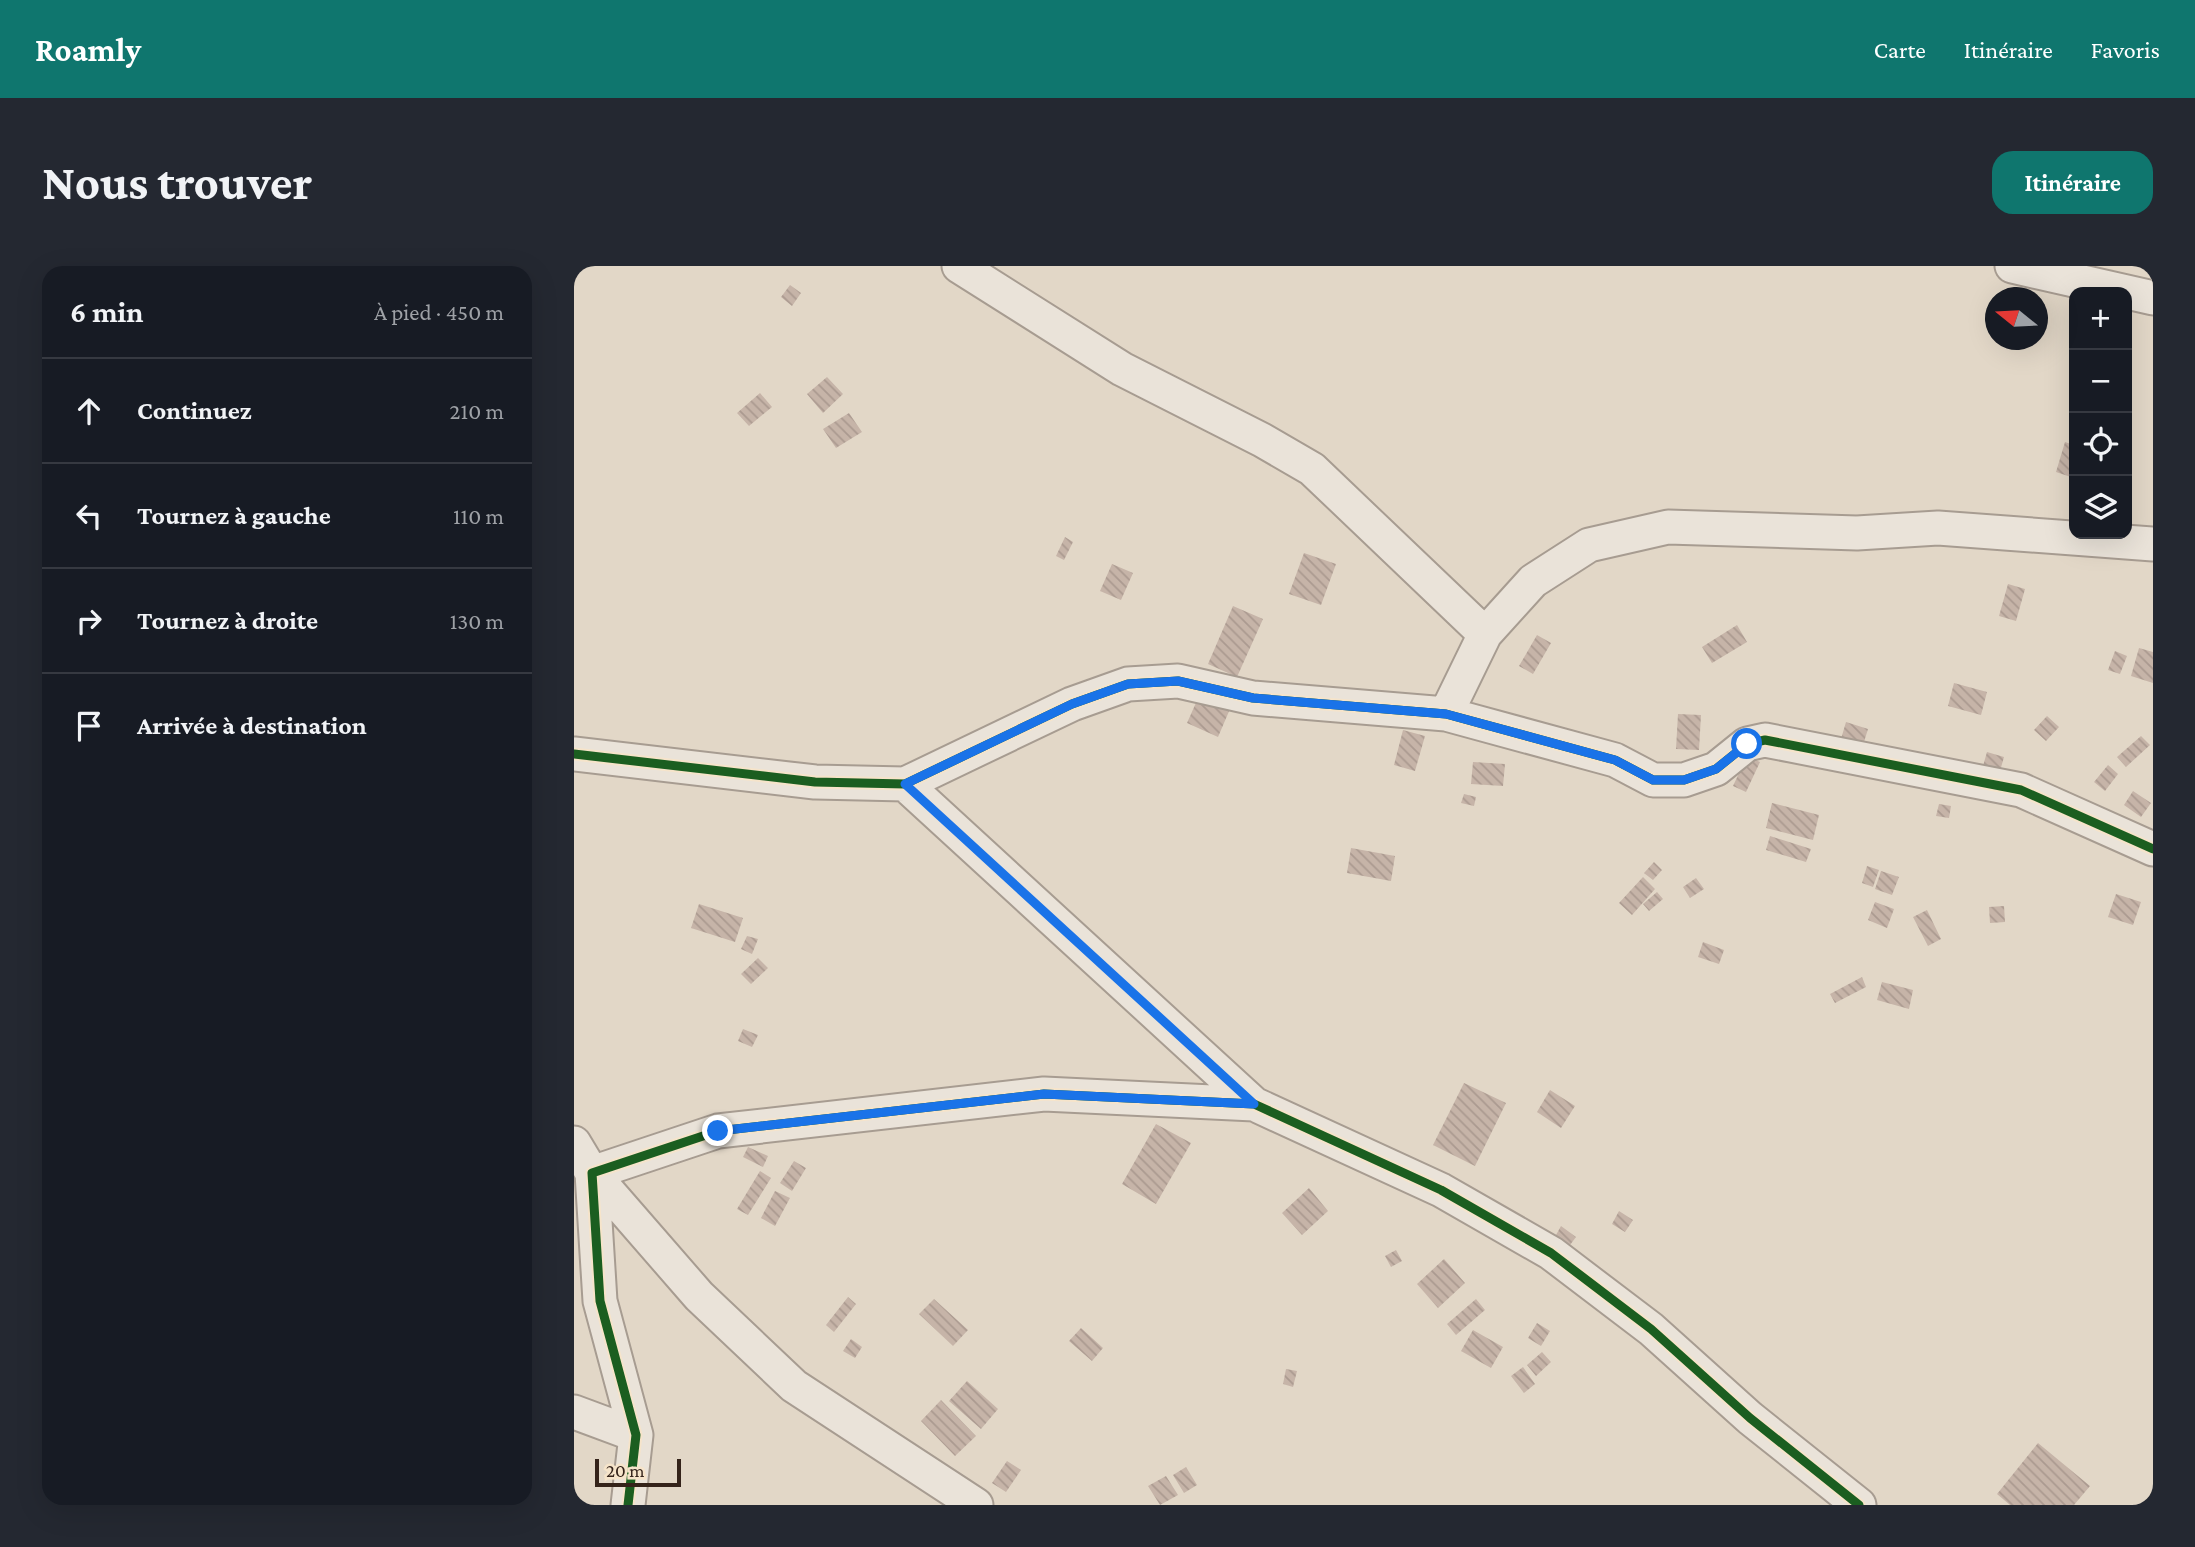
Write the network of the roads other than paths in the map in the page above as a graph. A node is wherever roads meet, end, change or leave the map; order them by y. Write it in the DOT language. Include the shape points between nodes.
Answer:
graph roads {
  1 [pos="959,266"];
  2 [pos="2012,266"];
  3 [pos="2153,298"];
  4 [pos="2153,544"];
  5 [pos="1485,634"];
  6 [pos="1446,714"];
  7 [pos="574,754"];
  8 [pos="905,784"];
  9 [pos="2153,849"];
  10 [pos="1254,1104"];
  11 [pos="574,1143"];
  12 [pos="592,1173"];
  13 [pos="574,1412"];
  14 [pos="636,1435"];
  15 [pos="628,1505"];
  16 [pos="976,1505"];
  17 [pos="1859,1505"];
  1 -- 5 [label="street" via="1122,369 1312,469"];
  2 -- 3 [label="street"];
  4 -- 5 [label="street" via="1938,528 1857,533 1668,527 1589,545 1533,582"];
  5 -- 6 [label="street"];
  6 -- 8 [label="street" via="1253,698 1178,681 1128,684 1072,704"];
  6 -- 9 [label="street" via="1615,760 1653,780 1684,780 1705,773 1747,744 1765,740 1999,783"];
  7 -- 8 [label="street" via="815,782"];
  8 -- 10 [label="street"];
  10 -- 12 [label="street" via="1044,1094 1004,1098 718,1131"];
  10 -- 17 [label="street" via="1441,1190 1551,1252 1651,1329"];
  11 -- 12 [label="street"];
  12 -- 14 [label="street" via="600,1301"];
  12 -- 16 [label="street" via="699,1296 793,1386"];
  13 -- 14 [label="street"];
  14 -- 15 [label="street"];
}
